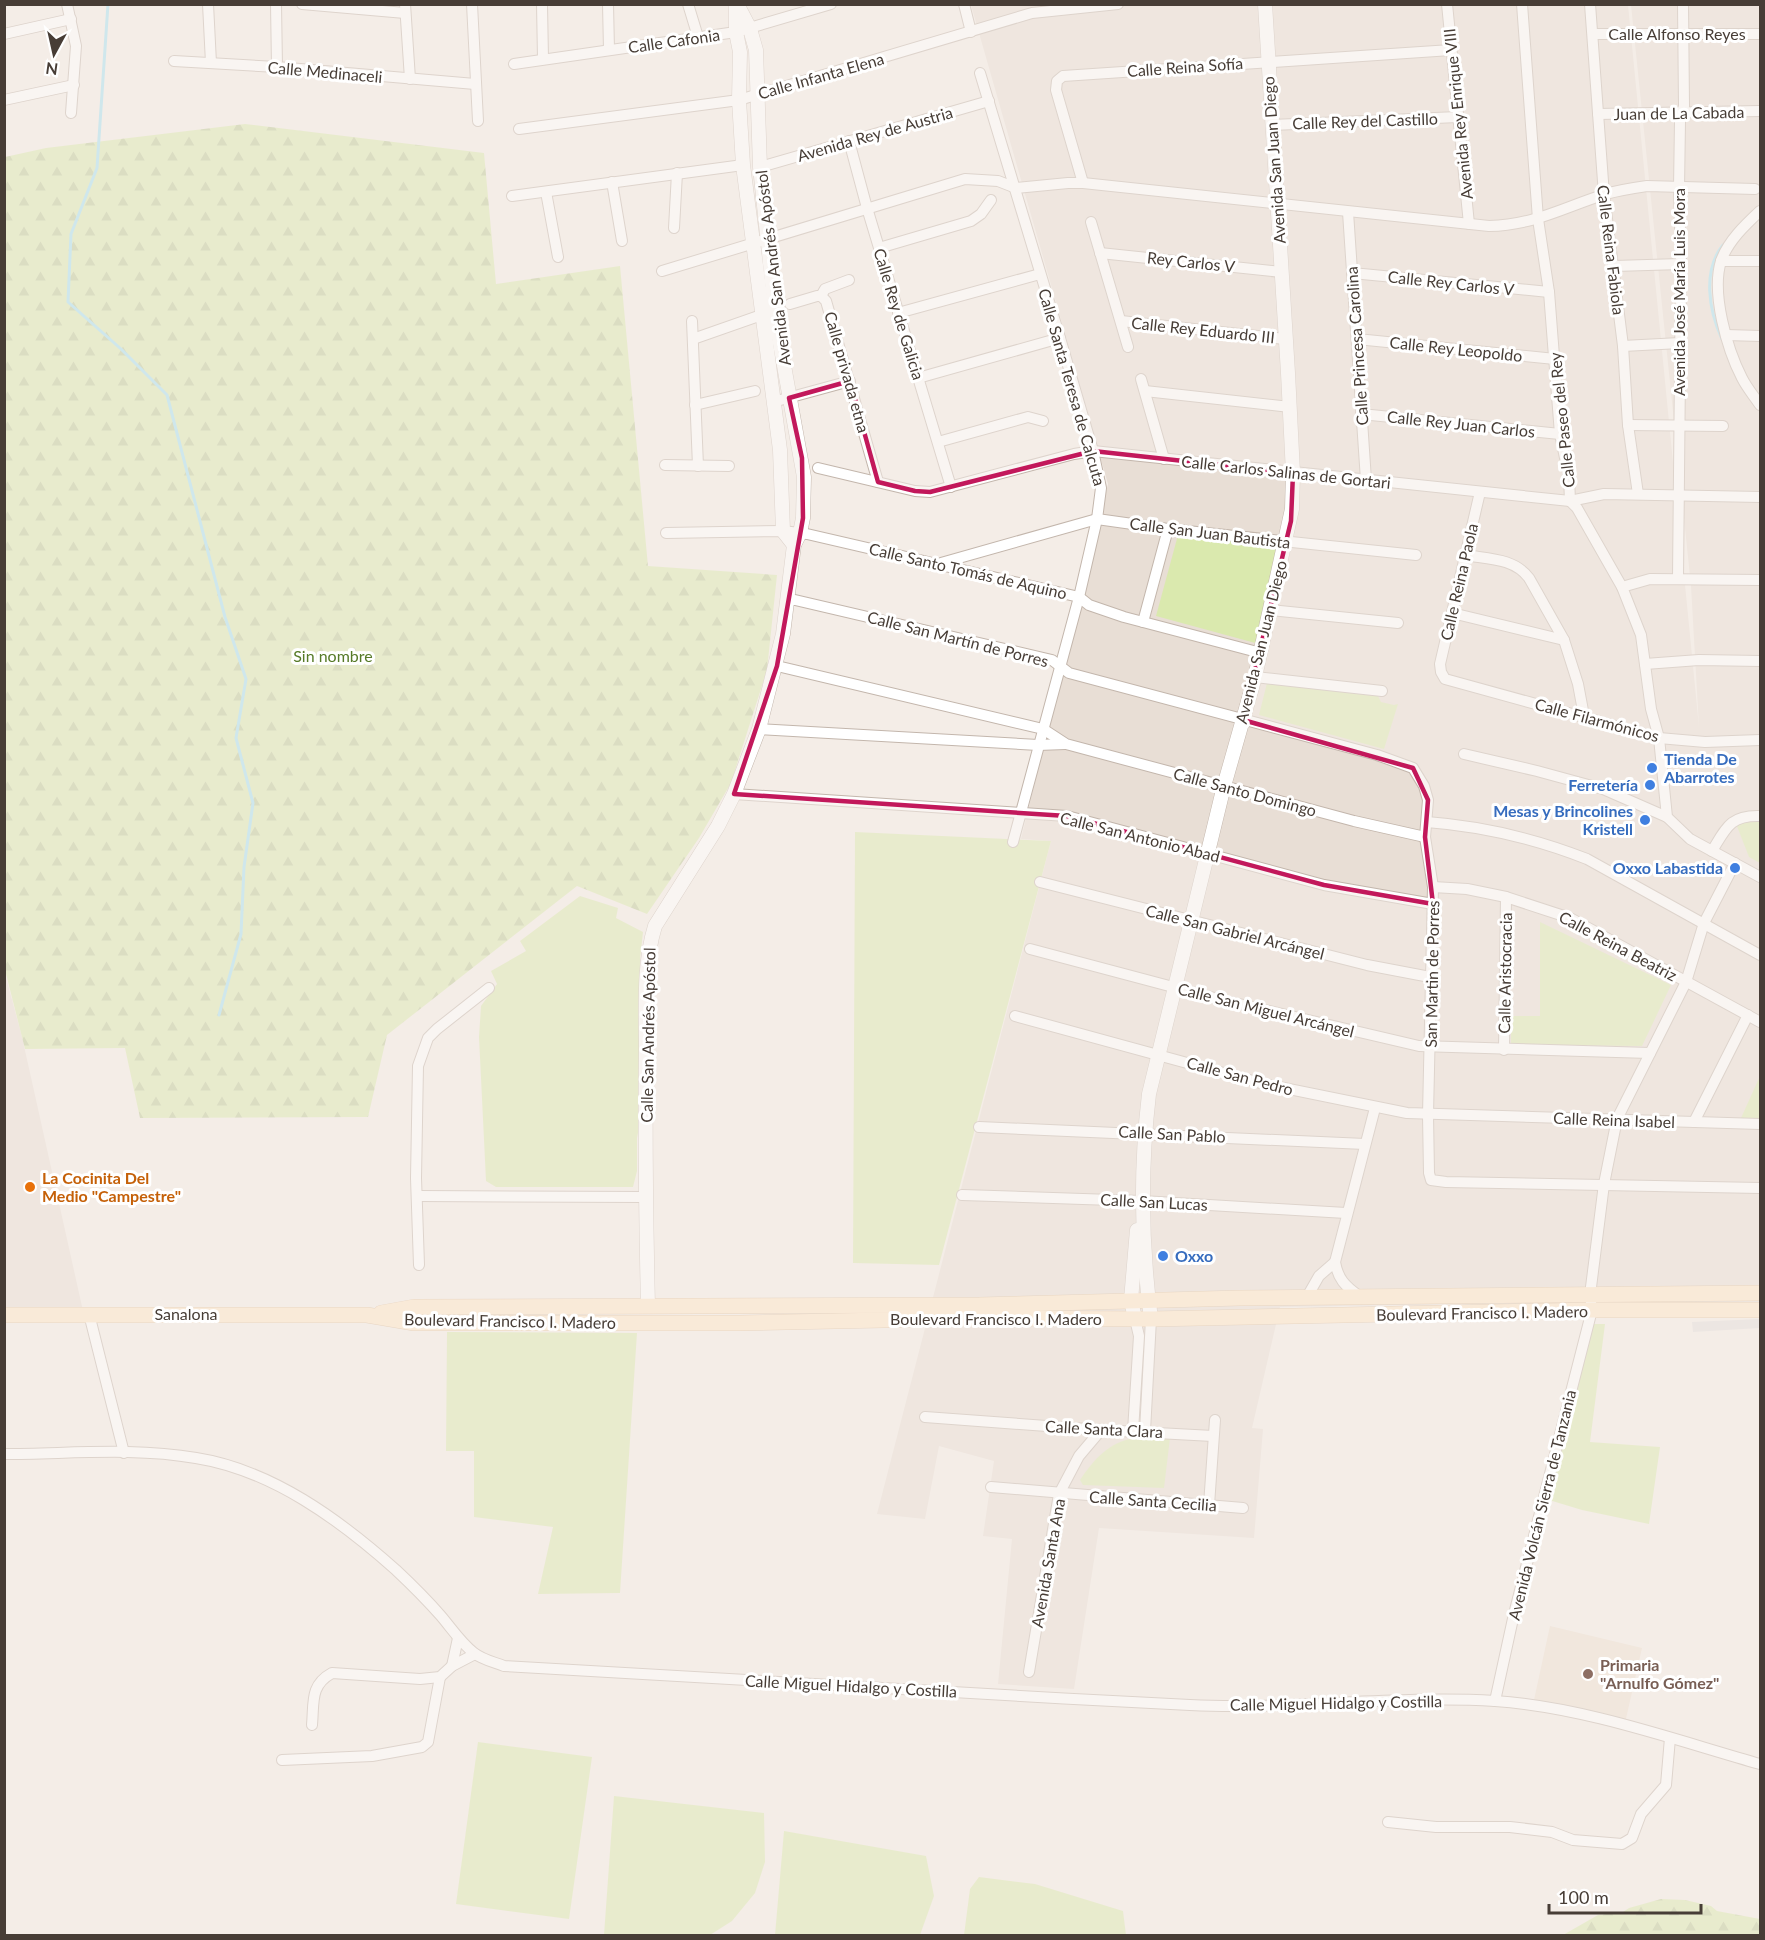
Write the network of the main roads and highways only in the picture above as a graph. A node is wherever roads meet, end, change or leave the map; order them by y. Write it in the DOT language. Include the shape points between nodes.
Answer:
graph roads {
  1 [pos="1761,1293"];
  2 [pos="1591,1303"];
  3 [pos="513,1306"];
  4 [pos="1761,1310"];
  5 [pos="367,1315"];
  6 [pos="4,1316"];
  7 [pos="513,1322"];
  1 -- 2 [label="main road, Boulevard Francisco I. Madero"];
  2 -- 3 [label="main road, Boulevard Francisco I. Madero" via="1359,1296 967,1305"];
  2 -- 4 [label="main road, Boulevard Francisco I. Madero"];
  2 -- 7 [label="main road, Boulevard Francisco I. Madero" via="1151,1319"];
  3 -- 5 [label="main road, Boulevard Francisco I. Madero" via="414,1307"];
  3 -- 7 [label="main road"];
  5 -- 6 [label="main road, Sanalona"];
  5 -- 7 [label="main road, Boulevard Francisco I. Madero" via="414,1323"];
}
